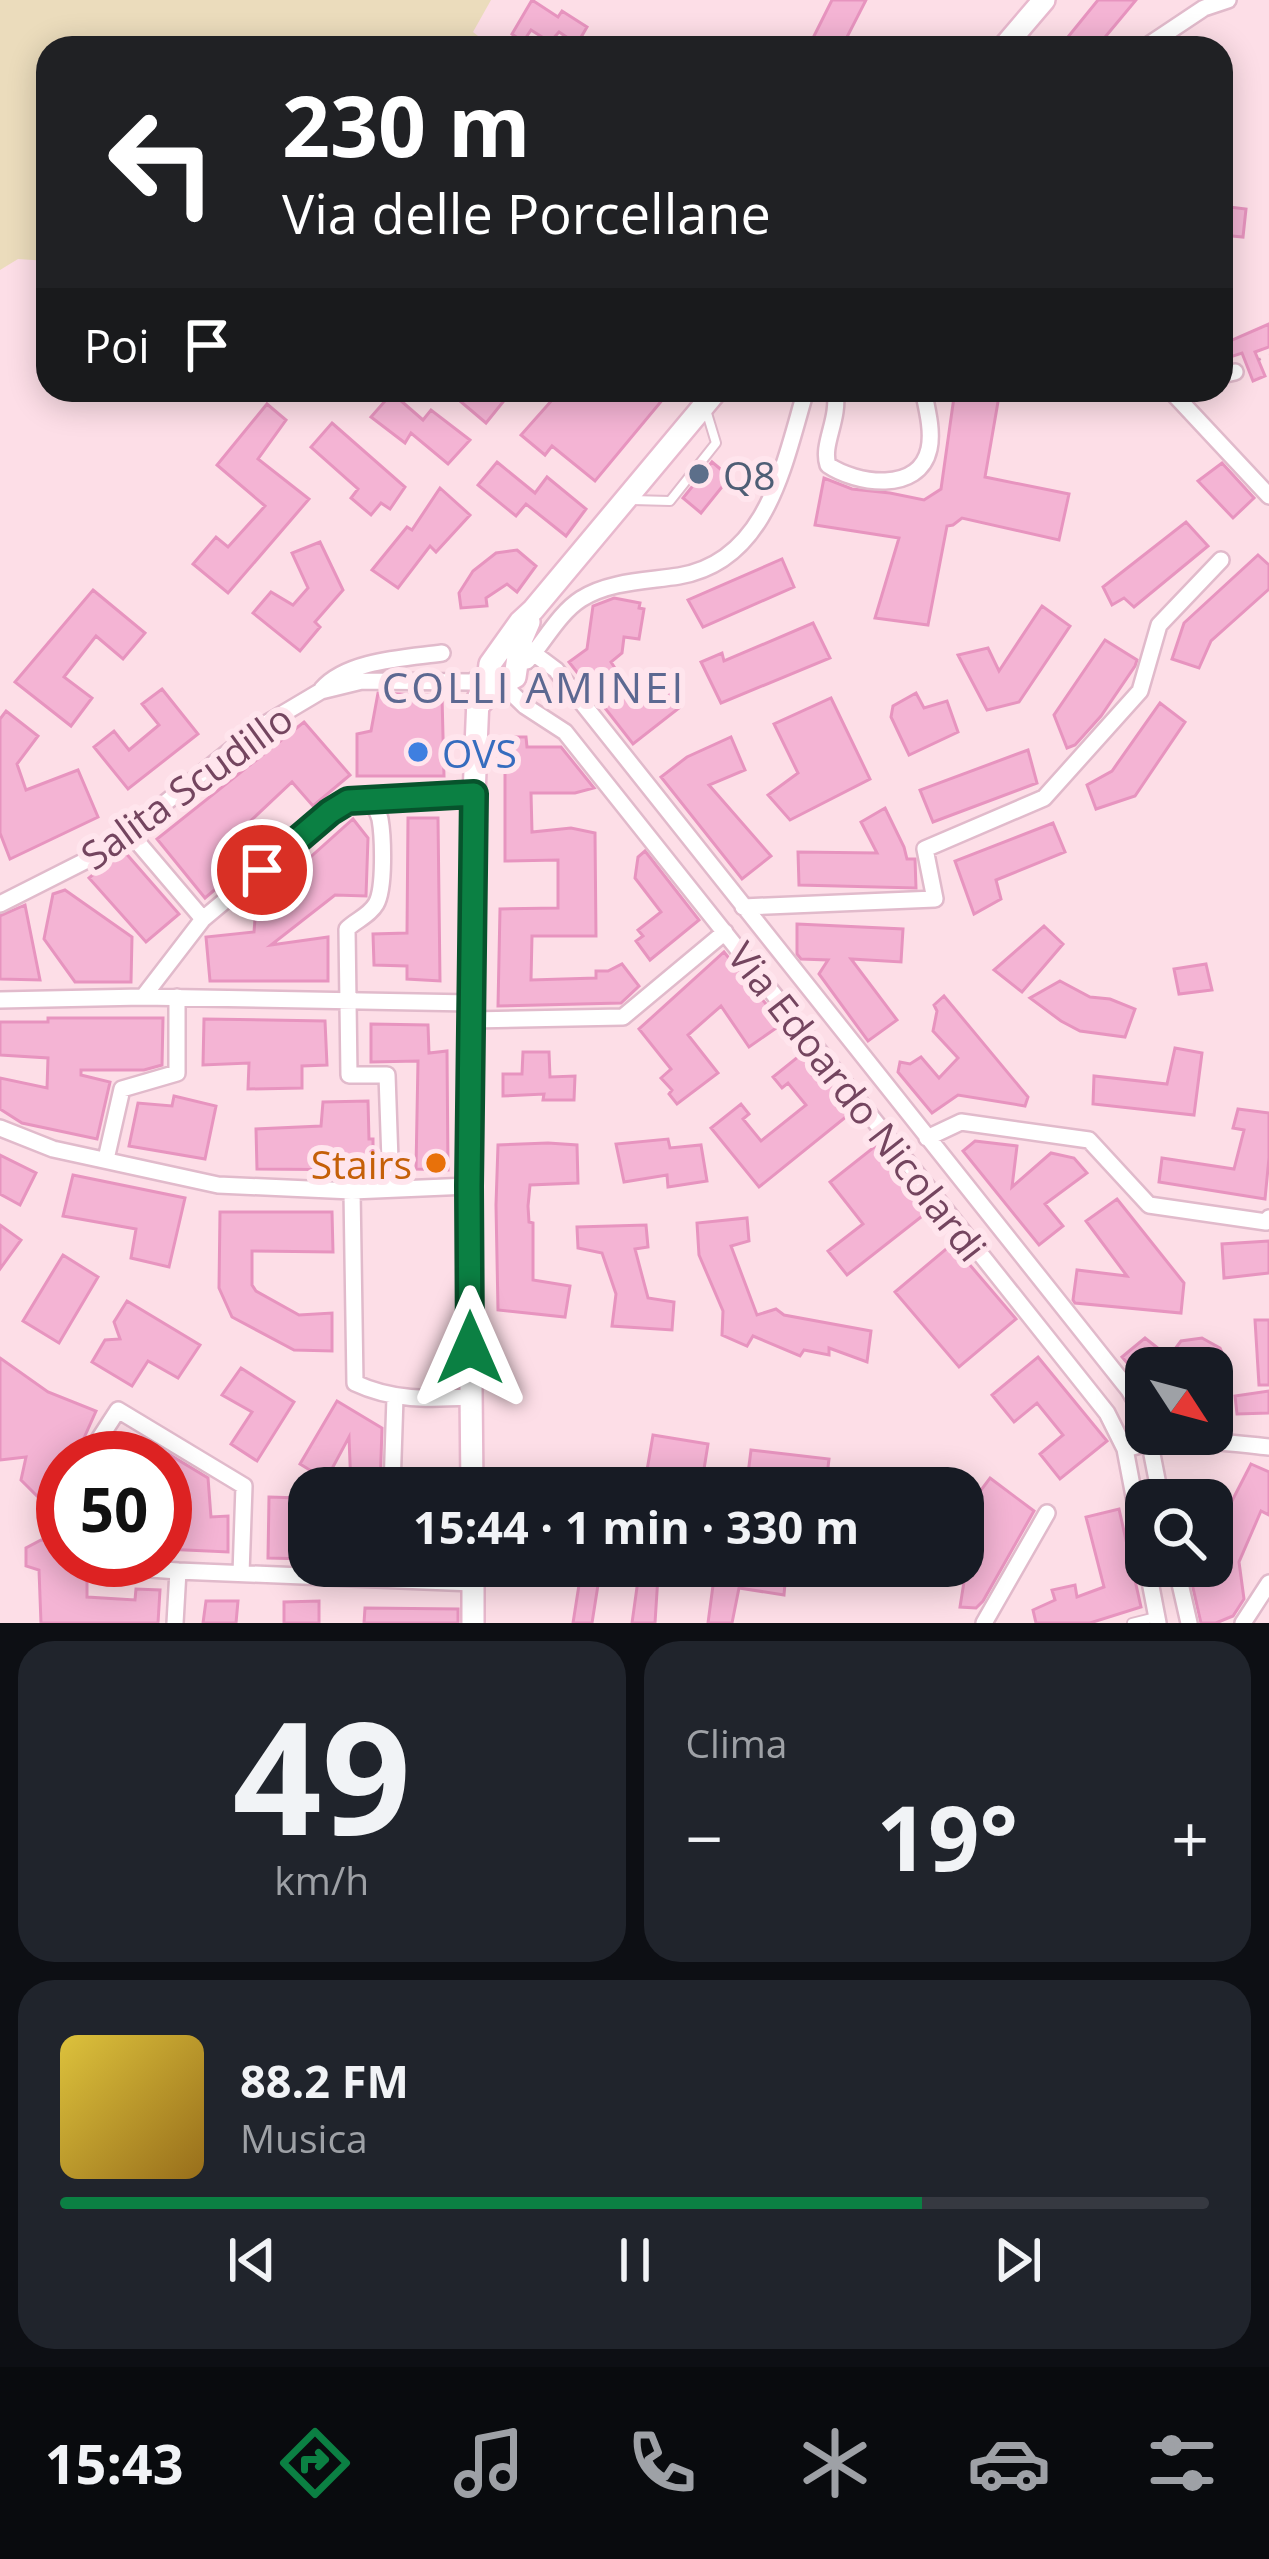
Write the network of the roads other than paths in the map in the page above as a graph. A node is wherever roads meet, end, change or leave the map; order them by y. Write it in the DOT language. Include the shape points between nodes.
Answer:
graph roads {
  1 [pos="1044,0"];
  2 [pos="1228,0"];
  3 [pos="1014,36"];
  4 [pos="1162,36"];
  5 [pos="707,402"];
  6 [pos="712,402"];
  7 [pos="802,402"];
  8 [pos="837,402"];
  9 [pos="925,402"];
  10 [pos="1181,402"];
  11 [pos="1269,496"];
  12 [pos="625,501"];
  13 [pos="1221,560"];
  14 [pos="442,652"];
  15 [pos="510,664"];
  16 [pos="320,691"];
  17 [pos="474,794"];
  18 [pos="371,801"];
  19 [pos="129,832"];
  20 [pos="0,904"];
  21 [pos="743,907"];
  22 [pos="203,919"];
  23 [pos="724,932"];
  24 [pos="143,997"];
  25 [pos="177,998"];
  26 [pos="0,1000"];
  27 [pos="346,1000"];
  28 [pos="471,1012"];
  29 [pos="0,1128"];
  30 [pos="928,1138"];
  31 [pos="106,1160"];
  32 [pos="469,1186"];
  33 [pos="391,1189"];
  34 [pos="352,1191"];
  35 [pos="1269,1218"];
  36 [pos="1125,1385"];
  37 [pos="471,1396"];
  38 [pos="394,1397"];
  39 [pos="104,1431"];
  40 [pos="153,1431"];
  41 [pos="1233,1443"];
  42 [pos="1269,1447"];
  43 [pos="1125,1449"];
  44 [pos="192,1455"];
  45 [pos="392,1467"];
  46 [pos="472,1467"];
  47 [pos="1047,1513"];
  48 [pos="192,1572"];
  49 [pos="241,1574"];
  50 [pos="288,1574"];
  51 [pos="1269,1583"];
  52 [pos="177,1587"];
  53 [pos="473,1587"];
  54 [pos="1152,1587"];
  55 [pos="1181,1587"];
  56 [pos="1158,1620"];
  57 [pos="175,1623"];
  58 [pos="473,1623"];
  59 [pos="984,1623"];
  60 [pos="1132,1623"];
  61 [pos="1189,1623"];
  62 [pos="1243,1623"];
  1 -- 3 [label="main road"];
  2 -- 4 [label="street"];
  5 -- 12 [label="main road"];
  6 -- 12 [label="lane" via="716,443 670,501"];
  7 -- 15 [label="street" via="776,491 738,547 697,573 586,596"];
  8 -- 9 [label="street" via="828,465 890,482 915,472 928,454"];
  10 -- 11 [label="street"];
  12 -- 15 [label="main road" via="520,622"];
  13 -- 21 [label="street" via="1159,626 1140,691 1044,798 925,849 934,899"];
  14 -- 16 [label="street" via="377,662 332,678"];
  15 -- 16 [label="street, Salita Scudillo" via="471,682 362,681"];
  15 -- 17 [label="main road" via="479,692"];
  15 -- 21 [label="street, Via Edoardo Nicolardi" via="556,670"];
  15 -- 23 [label="street, Via Edoardo Nicolardi" via="525,706 565,732"];
  16 -- 19 [label="street, Salita Scudillo" via="257,729"];
  17 -- 18 [label="street"];
  17 -- 28 [label="main road"];
  18 -- 22 [label="street" via="330,812"];
  18 -- 27 [label="street" via="380,819 382,891 347,928"];
  19 -- 20 [label="street, Salita Scudillo"];
  19 -- 22 [label="street"];
  21 -- 30 [label="street, Via Edoardo Nicolardi"];
  22 -- 24 [label="street"];
  23 -- 28 [label="street" via="623,1017"];
  23 -- 43 [label="street, Via Edoardo Nicolardi" via="1106,1413"];
  24 -- 25 [label="street"];
  24 -- 26 [label="street"];
  25 -- 27 [label="street"];
  25 -- 31 [label="street" via="177,1073 122,1089"];
  27 -- 28 [label="street"];
  27 -- 33 [label="street" via="349,1075 387,1076"];
  28 -- 32 [label="main road"];
  29 -- 31 [label="street"];
  30 -- 35 [label="street" via="961,1122 1089,1140 1149,1205"];
  30 -- 36 [label="street, Via Edoardo Nicolardi"];
  31 -- 34 [label="street" via="218,1185"];
  32 -- 33 [label="street"];
  32 -- 37 [label="main road"];
  33 -- 34 [label="street"];
  34 -- 38 [label="street" via="356,1383"];
  37 -- 38 [label="street"];
  37 -- 46 [label="main road"];
  38 -- 45 [label="street"];
  39 -- 40 [label="street" via="118,1410"];
  41 -- 42 [label="street"];
  44 -- 49 [label="street" via="244,1486"];
  47 -- 59 [label="street"];
  48 -- 49 [label="street"];
  49 -- 50 [label="street"];
  51 -- 62 [label="street"];
  52 -- 57 [label="street"];
  53 -- 58 [label="main road"];
  54 -- 56 [label="street, Via Edoardo Nicolardi"];
  55 -- 61 [label="street"];
  56 -- 60 [label="lane"];
}
